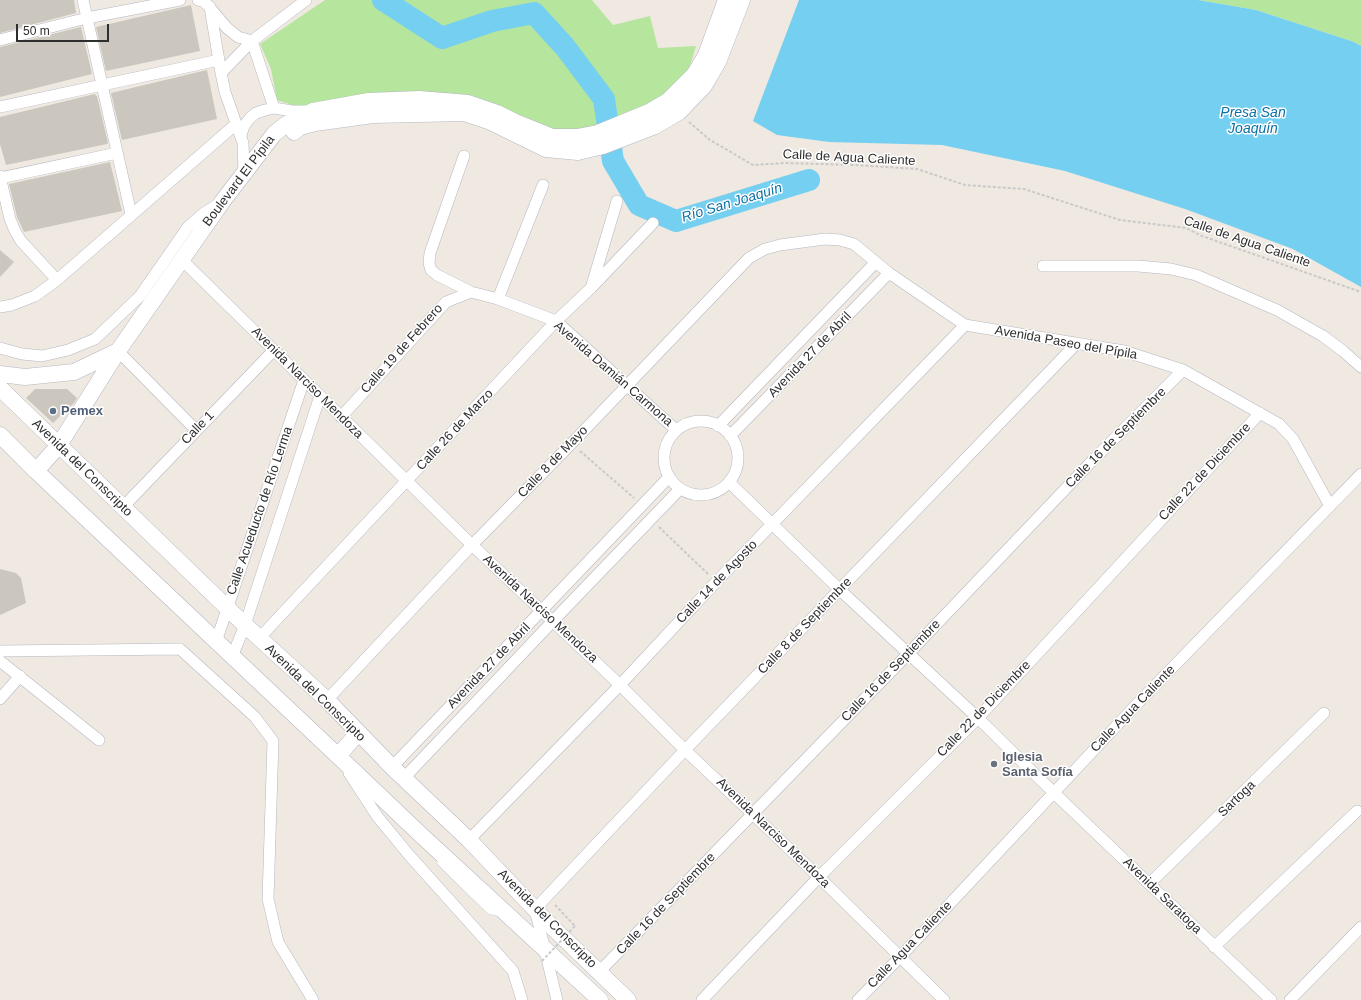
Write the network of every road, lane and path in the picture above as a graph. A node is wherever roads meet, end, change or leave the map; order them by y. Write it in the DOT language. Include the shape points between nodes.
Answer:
graph roads {
  1 [pos="84,0"];
  2 [pos="180,0"];
  3 [pos="198,0"];
  4 [pos="306,0"];
  5 [pos="726,0"];
  6 [pos="742,0"];
  7 [pos="210,7"];
  8 [pos="87,18"];
  9 [pos="0,40"];
  10 [pos="252,41"];
  11 [pos="219,60"];
  12 [pos="221,73"];
  13 [pos="102,86"];
  14 [pos="0,107"];
  15 [pos="274,108"];
  16 [pos="313,111"];
  17 [pos="690,123"];
  18 [pos="236,124"];
  19 [pos="618,133"];
  20 [pos="240,135"];
  21 [pos="600,140"];
  22 [pos="117,153"];
  23 [pos="464,156"];
  24 [pos="248,174"];
  25 [pos="0,177"];
  26 [pos="543,185"];
  27 [pos="617,201"];
  28 [pos="222,202"];
  29 [pos="131,214"];
  30 [pos="653,223"];
  31 [pos="791,243"];
  32 [pos="184,262"];
  33 [pos="876,262"];
  34 [pos="1043,266"];
  35 [pos="889,273"];
  36 [pos="57,280"];
  37 [pos="591,288"];
  38 [pos="471,292"];
  39 [pos="1361,292"];
  40 [pos="498,299"];
  41 [pos="0,307"];
  42 [pos="556,321"];
  43 [pos="965,325"];
  44 [pos="1077,343"];
  45 [pos="0,348"];
  46 [pos="274,350"];
  47 [pos="118,351"];
  48 [pos="1361,367"];
  49 [pos="1183,370"];
  50 [pos="0,374"];
  51 [pos="304,380"];
  52 [pos="628,385"];
  53 [pos="0,388"];
  54 [pos="320,396"];
  55 [pos="1260,413"];
  56 [pos="341,417"];
  57 [pos="718,426"];
  58 [pos="196,430"];
  59 [pos="676,430"];
  60 [pos="0,435"];
  61 [pos="730,436"];
  62 [pos="572,443"];
  63 [pos="60,445"];
  64 [pos="36,471"];
  65 [pos="1361,474"];
  66 [pos="669,477"];
  67 [pos="407,482"];
  68 [pos="730,482"];
  69 [pos="680,489"];
  70 [pos="642,505"];
  71 [pos="1330,506"];
  72 [pos="123,507"];
  73 [pos="652,519"];
  74 [pos="773,524"];
  75 [pos="472,546"];
  76 [pos="716,582"];
  77 [pos="840,590"];
  78 [pos="228,609"];
  79 [pos="541,611"];
  80 [pos="553,621"];
  81 [pos="244,625"];
  82 [pos="260,639"];
  83 [pos="216,642"];
  84 [pos="0,651"];
  85 [pos="908,654"];
  86 [pos="232,657"];
  87 [pos="0,661"];
  88 [pos="20,676"];
  89 [pos="620,685"];
  90 [pos="0,699"];
  91 [pos="327,700"];
  92 [pos="1324,714"];
  93 [pos="978,718"];
  94 [pos="358,733"];
  95 [pos="99,740"];
  96 [pos="685,750"];
  97 [pos="338,756"];
  98 [pos="392,767"];
  99 [pos="404,778"];
  100 [pos="1053,792"];
  101 [pos="1357,811"];
  102 [pos="754,814"];
  103 [pos="470,840"];
  104 [pos="434,857"];
  105 [pos="819,876"];
  106 [pos="1149,884"];
  107 [pos="535,909"];
  108 [pos="558,909"];
  109 [pos="506,915"];
  110 [pos="1361,927"];
  111 [pos="1214,947"];
  112 [pos="544,956"];
  113 [pos="900,957"];
  114 [pos="599,972"];
  115 [pos="313,1000"];
  116 [pos="522,1000"];
  117 [pos="557,1000"];
  118 [pos="600,1000"];
  119 [pos="628,1000"];
  120 [pos="702,1000"];
  121 [pos="858,1000"];
  122 [pos="944,1000"];
  123 [pos="1270,1000"];
  124 [pos="1290,1000"];
  1 -- 8 [label="street"];
  2 -- 8 [label="street"];
  3 -- 7 [label="street"];
  4 -- 10 [label="street"];
  5 -- 19 [label="street, Boulevard El Pípila" via="706,55 694,75 668,101"];
  6 -- 19 [label="street, Boulevard El Pípila" via="718,62 704,86 680,112 655,126"];
  7 -- 10 [label="street" via="232,33"];
  7 -- 11 [label="street"];
  8 -- 9 [label="street"];
  8 -- 13 [label="street"];
  10 -- 12 [label="street"];
  10 -- 15 [label="street"];
  11 -- 12 [label="street"];
  11 -- 13 [label="street"];
  12 -- 18 [label="street"];
  13 -- 14 [label="street"];
  13 -- 22 [label="street"];
  15 -- 16 [label="street"];
  15 -- 20 [label="street" via="256,113 244,126"];
  16 -- 21 [label="street, Boulevard El Pípila" via="369,101 419,99 468,103 497,112 552,136"];
  16 -- 24 [label="street, Boulevard El Pípila" via="274,134"];
  17 -- 39 [label="path, Calle de Agua Caliente" via="710,140 753,165 854,165 917,170 965,185 1024,189 1120,220 1186,228 1202,236"];
  18 -- 20 [label="street"];
  18 -- 29 [label="street"];
  19 -- 21 [label="street, Boulevard El Pípila"];
  20 -- 24 [label="street"];
  21 -- 24 [label="street, Boulevard El Pípila" via="578,152 546,149 464,112 373,115 300,127 287,136"];
  22 -- 25 [label="street"];
  22 -- 29 [label="street"];
  23 -- 38 [label="street, Avenida Damián Carmona" via="430,253 429,263 431,270 437,275"];
  24 -- 28 [label="street, Boulevard El Pípila"];
  24 -- 32 [label="street, Boulevard El Pípila" via="229,204"];
  25 -- 36 [label="street" via="15,231"];
  26 -- 40 [label="street"];
  27 -- 37 [label="street"];
  28 -- 32 [label="street, Boulevard El Pípila"];
  28 -- 45 [label="street" via="188,227 140,296 95,339 68,350 42,356"];
  29 -- 36 [label="street"];
  30 -- 37 [label="street, Calle 26 de Marzo"];
  31 -- 33 [label="street, Avenida Paseo del Pípila" via="840,240 854,244"];
  31 -- 52 [label="street, Calle 8 de Mayo" via="765,249 749,258"];
  32 -- 46 [label="street, Avenida Narciso Mendoza"];
  32 -- 47 [label="street, Boulevard El Pípila"];
  33 -- 35 [label="street, Avenida Paseo del Pípila"];
  33 -- 57 [label="street, Avenida 27 de Abril"];
  34 -- 48 [label="street" via="1138,266 1171,269 1196,275 1277,310 1323,336"];
  35 -- 43 [label="street, Avenida Paseo del Pípila"];
  35 -- 61 [label="street, Avenida 27 de Abril"];
  36 -- 41 [label="street" via="36,296"];
  37 -- 42 [label="street, Calle 26 de Marzo"];
  38 -- 40 [label="street, Avenida Damián Carmona"];
  38 -- 56 [label="street, Calle 19 de Febrero" via="446,302"];
  40 -- 42 [label="street, Avenida Damián Carmona"];
  42 -- 52 [label="street, Avenida Damián Carmona"];
  42 -- 67 [label="street, Calle 26 de Marzo"];
  43 -- 44 [label="street, Avenida Paseo del Pípila"];
  43 -- 74 [label="street, Calle 14 de Agosto"];
  44 -- 49 [label="street, Avenida Paseo del Pípila" via="1124,351"];
  44 -- 77 [label="street, Calle 8 de Septiembre"];
  46 -- 51 [label="street, Avenida Narciso Mendoza"];
  46 -- 58 [label="street, Calle 1"];
  47 -- 50 [label="street" via="74,372 25,377"];
  47 -- 58 [label="street"];
  47 -- 63 [label="street, Boulevard El Pípila"];
  49 -- 55 [label="street, Avenida Paseo del Pípila"];
  49 -- 85 [label="street, Calle 16 de Septiembre" via="1092,461"];
  51 -- 54 [label="street, Avenida Narciso Mendoza"];
  51 -- 78 [label="street, Calle Acueducto de Río Lerma"];
  52 -- 59 [label="street, Avenida Damián Carmona"];
  52 -- 62 [label="street, Calle 8 de Mayo"];
  53 -- 63 [label="street, Avenida del Conscripto"];
  54 -- 56 [label="street, Avenida Narciso Mendoza"];
  54 -- 81 [label="street, Calle Acueducto de Río Lerma"];
  55 -- 71 [label="street, Avenida Paseo del Pípila" via="1279,424 1292,439"];
  55 -- 93 [label="street, Calle 22 de Diciembre"];
  56 -- 67 [label="street, Avenida Narciso Mendoza"];
  57 -- 59 [label="street" via="696,421"];
  57 -- 61 [label="street"];
  58 -- 72 [label="street, Calle 1"];
  59 -- 66 [label="street" via="668,440 664,452 664,465"];
  60 -- 64 [label="street, Avenida del Conscripto"];
  61 -- 68 [label="street" via="736,447 737,459"];
  62 -- 70 [label="path"];
  62 -- 75 [label="street, Calle 8 de Mayo"];
  63 -- 64 [label="street, Boulevard El Pípila"];
  63 -- 72 [label="street, Avenida del Conscripto"];
  64 -- 83 [label="street, Avenida del Conscripto"];
  65 -- 71 [label="street, Calle Agua Caliente"];
  66 -- 69 [label="street"];
  66 -- 70 [label="street, Avenida 27 de Abril"];
  67 -- 75 [label="street, Avenida Narciso Mendoza"];
  67 -- 82 [label="street, Calle 26 de Marzo"];
  68 -- 69 [label="street" via="706,495"];
  68 -- 74 [label="street"];
  69 -- 73 [label="street, Avenida 27 de Abril"];
  70 -- 79 [label="street, Avenida 27 de Abril"];
  71 -- 100 [label="street, Calle Agua Caliente"];
  72 -- 78 [label="street, Avenida del Conscripto"];
  73 -- 76 [label="path"];
  73 -- 80 [label="street, Avenida 27 de Abril"];
  74 -- 76 [label="street, Calle 14 de Agosto"];
  74 -- 77 [label="street"];
  75 -- 79 [label="street, Avenida Narciso Mendoza"];
  75 -- 91 [label="street, Calle 8 de Mayo"];
  76 -- 89 [label="street, Calle 14 de Agosto"];
  77 -- 85 [label="street"];
  77 -- 96 [label="street, Calle 8 de Septiembre"];
  78 -- 81 [label="street, Avenida del Conscripto"];
  78 -- 83 [label="street, Calle Acueducto de Río Lerma"];
  79 -- 80 [label="street, Avenida Narciso Mendoza"];
  79 -- 98 [label="street, Avenida 27 de Abril"];
  80 -- 89 [label="street, Avenida Narciso Mendoza"];
  80 -- 99 [label="street, Avenida 27 de Abril"];
  81 -- 82 [label="street, Avenida del Conscripto"];
  81 -- 86 [label="street, Calle Acueducto de Río Lerma"];
  82 -- 91 [label="street, Avenida del Conscripto"];
  83 -- 86 [label="street, Avenida del Conscripto"];
  84 -- 115 [label="street" via="180,649 255,717 273,741 268,899 278,942"];
  85 -- 93 [label="street"];
  85 -- 102 [label="street, Calle 16 de Septiembre"];
  86 -- 97 [label="street, Avenida del Conscripto"];
  87 -- 88 [label="street"];
  88 -- 90 [label="street"];
  88 -- 95 [label="street"];
  89 -- 96 [label="street, Avenida Narciso Mendoza"];
  89 -- 103 [label="street, Calle 14 de Agosto"];
  91 -- 94 [label="street, Avenida del Conscripto"];
  92 -- 106 [label="street, Sartoga"];
  93 -- 100 [label="street"];
  93 -- 105 [label="street, Calle 22 de Diciembre"];
  94 -- 97 [label="street"];
  94 -- 98 [label="street, Avenida del Conscripto"];
  96 -- 102 [label="street, Avenida Narciso Mendoza"];
  96 -- 107 [label="street, Calle 8 de Septiembre"];
  97 -- 109 [label="street, Avenida del Conscripto" via="423,841"];
  97 -- 116 [label="street" via="377,816 512,971"];
  98 -- 99 [label="street, Avenida del Conscripto"];
  99 -- 103 [label="street, Avenida del Conscripto"];
  100 -- 106 [label="street, Avenida Saratoga"];
  100 -- 113 [label="street, Calle Agua Caliente"];
  101 -- 111 [label="street"];
  102 -- 105 [label="street, Avenida Narciso Mendoza"];
  102 -- 114 [label="street, Calle 16 de Septiembre"];
  103 -- 107 [label="street, Avenida del Conscripto"];
  104 -- 109 [label="lane" via="489,910"];
  105 -- 113 [label="street, Avenida Narciso Mendoza"];
  105 -- 120 [label="street, Calle 22 de Diciembre"];
  106 -- 111 [label="street, Avenida Saratoga"];
  107 -- 112 [label="street"];
  107 -- 114 [label="street, Avenida del Conscripto"];
  108 -- 112 [label="path, bridge" via="575,926"];
  109 -- 112 [label="street, Avenida del Conscripto"];
  110 -- 124 [label="street"];
  111 -- 123 [label="street, Avenida Saratoga"];
  112 -- 117 [label="street"];
  112 -- 118 [label="street, Avenida del Conscripto"];
  113 -- 121 [label="street, Calle Agua Caliente"];
  113 -- 122 [label="street, Avenida Narciso Mendoza"];
  114 -- 119 [label="street, Avenida del Conscripto"];
}
